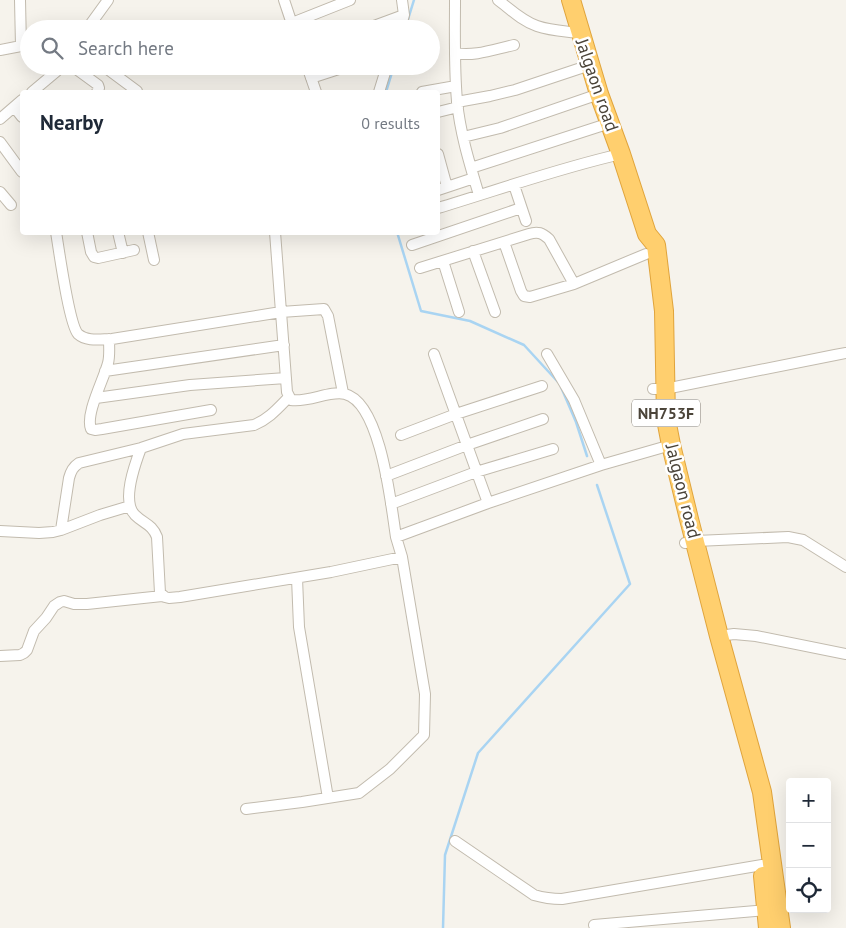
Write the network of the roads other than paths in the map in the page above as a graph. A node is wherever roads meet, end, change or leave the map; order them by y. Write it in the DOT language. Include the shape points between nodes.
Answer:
graph roads {
  1 [pos="20,0"];
  2 [pos="108,0"];
  3 [pos="284,0"];
  4 [pos="350,0"];
  5 [pos="402,0"];
  6 [pos="455,0"];
  7 [pos="498,0"];
  8 [pos="571,0"];
  9 [pos="404,14"];
  10 [pos="22,20"];
  11 [pos="94,20"];
  12 [pos="291,20"];
  13 [pos="306,20"];
  14 [pos="389,20"];
  15 [pos="402,20"];
  16 [pos="580,32"];
  17 [pos="514,45"];
  18 [pos="20,47"];
  19 [pos="0,50"];
  20 [pos="455,54"];
  21 [pos="590,64"];
  22 [pos="52,75"];
  23 [pos="82,75"];
  24 [pos="102,75"];
  25 [pos="116,75"];
  26 [pos="310,75"];
  27 [pos="320,75"];
  28 [pos="384,75"];
  29 [pos="311,78"];
  30 [pos="456,86"];
  31 [pos="96,88"];
  32 [pos="36,90"];
  33 [pos="136,90"];
  34 [pos="315,90"];
  35 [pos="380,90"];
  36 [pos="433,90"];
  37 [pos="598,94"];
  38 [pos="18,104"];
  39 [pos="458,104"];
  40 [pos="440,111"];
  41 [pos="0,119"];
  42 [pos="610,123"];
  43 [pos="463,137"];
  44 [pos="0,142"];
  45 [pos="621,154"];
  46 [pos="20,169"];
  47 [pos="440,172"];
  48 [pos="472,173"];
  49 [pos="514,185"];
  50 [pos="442,189"];
  51 [pos="0,192"];
  52 [pos="479,195"];
  53 [pos="11,205"];
  54 [pos="440,207"];
  55 [pos="521,208"];
  56 [pos="526,220"];
  57 [pos="647,234"];
  58 [pos="57,235"];
  59 [pos="88,235"];
  60 [pos="119,235"];
  61 [pos="149,235"];
  62 [pos="275,235"];
  63 [pos="504,242"];
  64 [pos="412,245"];
  65 [pos="134,250"];
  66 [pos="473,251"];
  67 [pos="123,253"];
  68 [pos="646,254"];
  69 [pos="154,260"];
  70 [pos="443,260"];
  71 [pos="420,268"];
  72 [pos="574,284"];
  73 [pos="281,312"];
  74 [pos="459,312"];
  75 [pos="495,312"];
  76 [pos="109,339"];
  77 [pos="284,345"];
  78 [pos="846,353"];
  79 [pos="434,354"];
  80 [pos="547,354"];
  81 [pos="105,371"];
  82 [pos="286,378"];
  83 [pos="542,386"];
  84 [pos="659,389"];
  85 [pos="343,393"];
  86 [pos="289,397"];
  87 [pos="96,398"];
  88 [pos="211,410"];
  89 [pos="456,414"];
  90 [pos="543,419"];
  91 [pos="401,435"];
  92 [pos="467,445"];
  93 [pos="666,447"];
  94 [pos="141,448"];
  95 [pos="554,449"];
  96 [pos="601,465"];
  97 [pos="476,472"];
  98 [pos="386,476"];
  99 [pos="488,503"];
  100 [pos="391,504"];
  101 [pos="130,506"];
  102 [pos="61,530"];
  103 [pos="0,531"];
  104 [pos="396,537"];
  105 [pos="690,542"];
  106 [pos="402,557"];
  107 [pos="846,567"];
  108 [pos="297,578"];
  109 [pos="162,596"];
  110 [pos="715,629"];
  111 [pos="846,654"];
  112 [pos="0,656"];
  113 [pos="328,798"];
  114 [pos="246,808"];
  115 [pos="455,841"];
  116 [pos="767,865"];
  117 [pos="766,910"];
  118 [pos="594,925"];
  119 [pos="768,928"];
  120 [pos="781,928"];
  1 -- 10 [label="street"];
  2 -- 11 [label="street"];
  3 -- 12 [label="street"];
  4 -- 13 [label="street"];
  5 -- 9 [label="street"];
  6 -- 20 [label="street"];
  7 -- 16 [label="street" via="536,25 551,30"];
  8 -- 16 [label="highway, Jalgaon road / NH753F"];
  9 -- 14 [label="street"];
  9 -- 15 [label="street"];
  16 -- 21 [label="highway, Jalgaon road / NH753F"];
  17 -- 20 [label="street" via="473,54"];
  18 -- 19 [label="street"];
  20 -- 30 [label="street"];
  21 -- 37 [label="highway, Jalgaon road / NH753F"];
  21 -- 39 [label="street" via="515,90"];
  22 -- 32 [label="street"];
  23 -- 31 [label="street"];
  24 -- 31 [label="street"];
  25 -- 33 [label="street"];
  26 -- 29 [label="street"];
  27 -- 29 [label="street"];
  28 -- 35 [label="street"];
  29 -- 34 [label="street"];
  30 -- 36 [label="street"];
  30 -- 39 [label="street"];
  37 -- 42 [label="highway, Jalgaon road / NH753F"];
  37 -- 43 [label="street" via="500,128"];
  38 -- 41 [label="street"];
  39 -- 40 [label="street"];
  39 -- 43 [label="street"];
  42 -- 45 [label="highway, Jalgaon road / NH753F"];
  42 -- 48 [label="street"];
  43 -- 48 [label="street"];
  44 -- 46 [label="street"];
  45 -- 49 [label="street"];
  45 -- 57 [label="highway, Jalgaon road / NH753F"];
  47 -- 50 [label="street"];
  48 -- 50 [label="street"];
  48 -- 52 [label="street"];
  49 -- 52 [label="street"];
  49 -- 55 [label="street"];
  51 -- 53 [label="street"];
  52 -- 54 [label="street"];
  55 -- 56 [label="street"];
  55 -- 64 [label="street"];
  57 -- 68 [label="highway, NH753F"];
  57 -- 84 [label="highway, Jalgaon road / NH753F" via="656,245 664,311"];
  58 -- 76 [label="street" via="70,314 78,334 94,340"];
  59 -- 67 [label="street" via="94,257"];
  60 -- 67 [label="street"];
  61 -- 69 [label="street"];
  62 -- 73 [label="street"];
  63 -- 66 [label="street"];
  63 -- 72 [label="street" via="533,233 544,234"];
  63 -- 72 [label="street" via="524,296"];
  65 -- 67 [label="street"];
  66 -- 70 [label="street"];
  66 -- 75 [label="street"];
  68 -- 72 [label="street"];
  68 -- 84 [label="highway, NH753F"];
  70 -- 71 [label="street"];
  70 -- 74 [label="street"];
  73 -- 76 [label="street"];
  73 -- 77 [label="street"];
  73 -- 85 [label="street" via="324,309"];
  76 -- 81 [label="street"];
  77 -- 81 [label="street"];
  77 -- 82 [label="street"];
  78 -- 84 [label="street"];
  79 -- 89 [label="street"];
  80 -- 96 [label="street" via="574,400"];
  81 -- 87 [label="street"];
  82 -- 86 [label="street"];
  82 -- 87 [label="street" via="190,385"];
  83 -- 89 [label="street"];
  84 -- 93 [label="highway, Jalgaon road / NH753F" via="666,419"];
  85 -- 86 [label="street" via="301,400"];
  85 -- 98 [label="street" via="363,406 369,417"];
  86 -- 94 [label="street" via="271,416 254,425 183,434"];
  87 -- 88 [label="street" via="89,421 94,430"];
  89 -- 91 [label="street"];
  89 -- 92 [label="street"];
  90 -- 92 [label="street"];
  92 -- 97 [label="street"];
  92 -- 98 [label="street"];
  93 -- 96 [label="street"];
  93 -- 105 [label="highway, Jalgaon road / NH753F"];
  94 -- 101 [label="street" via="131,480"];
  94 -- 102 [label="street" via="74,466 69,478"];
  95 -- 97 [label="street"];
  96 -- 99 [label="street"];
  97 -- 99 [label="street"];
  97 -- 100 [label="street"];
  98 -- 100 [label="street"];
  99 -- 104 [label="street"];
  100 -- 104 [label="street"];
  101 -- 102 [label="street"];
  101 -- 109 [label="street" via="136,516 155,531"];
  102 -- 103 [label="street" via="39,533"];
  104 -- 106 [label="street"];
  105 -- 107 [label="street" via="798,538"];
  105 -- 110 [label="highway, Jalgaon road / NH753F"];
  106 -- 108 [label="street"];
  106 -- 113 [label="street" via="425,694 424,735 390,769 359,793"];
  108 -- 109 [label="street" via="180,597"];
  108 -- 113 [label="street" via="299,627"];
  109 -- 112 [label="street" via="88,604 60,602 34,631 24,653"];
  110 -- 111 [label="street"];
  110 -- 116 [label="highway, Jalgaon road / NH753F" via="747,754 762,792"];
  113 -- 114 [label="street"];
  115 -- 116 [label="street" via="534,895 553,900"];
  116 -- 117 [label="highway, NH753F"];
  116 -- 120 [label="highway, Jalgaon road / NH753F"];
  117 -- 118 [label="street"];
  117 -- 119 [label="highway, NH753F"];
}
